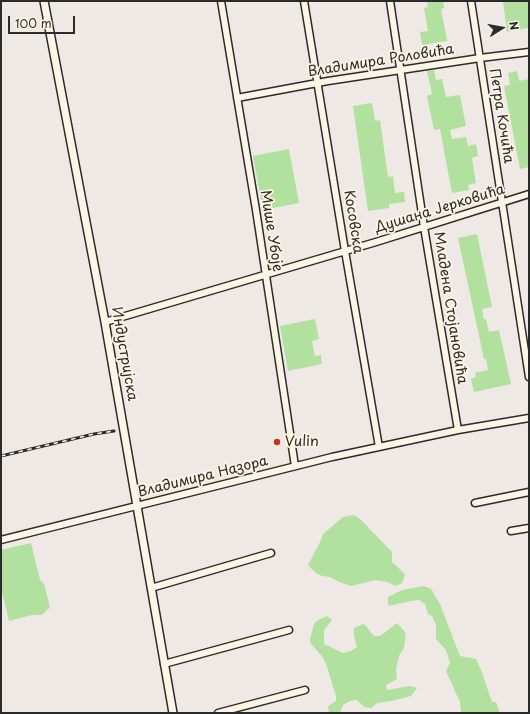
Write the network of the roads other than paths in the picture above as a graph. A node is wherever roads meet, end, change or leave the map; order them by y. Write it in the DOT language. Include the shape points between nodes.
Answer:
graph roads {
  1 [pos="44,1"];
  2 [pos="221,1"];
  3 [pos="304,1"];
  4 [pos="390,1"];
  5 [pos="471,1"];
  6 [pos="529,52"];
  7 [pos="480,58"];
  8 [pos="400,70"];
  9 [pos="318,83"];
  10 [pos="237,98"];
  11 [pos="529,194"];
  12 [pos="502,202"];
  13 [pos="424,227"];
  14 [pos="345,251"];
  15 [pos="266,274"];
  16 [pos="105,322"];
  17 [pos="529,377"];
  18 [pos="529,418"];
  19 [pos="458,430"];
  20 [pos="379,447"];
  21 [pos="295,466"];
  22 [pos="529,492"];
  23 [pos="475,503"];
  24 [pos="137,506"];
  25 [pos="529,528"];
  26 [pos="511,531"];
  27 [pos="1,540"];
  28 [pos="271,553"];
  29 [pos="151,588"];
  30 [pos="289,630"];
  31 [pos="164,664"];
  32 [pos="305,690"];
  33 [pos="173,713"];
  34 [pos="218,713"];
  1 -- 16 [label="main road, Индустријска"];
  2 -- 10 [label="street, Мише Убоје"];
  3 -- 9 [label="street, Косовска"];
  4 -- 8 [label="street, Младена Стојановића"];
  5 -- 7 [label="street, Петра Кочића"];
  6 -- 7 [label="street, Владимира Роловића"];
  7 -- 8 [label="street, Владимира Роловића"];
  7 -- 12 [label="street, Петра Кочића"];
  8 -- 9 [label="street, Владимира Роловића"];
  8 -- 13 [label="street, Младена Стојановића"];
  9 -- 10 [label="street, Владимира Роловића"];
  9 -- 14 [label="street, Косовска"];
  10 -- 15 [label="street, Мише Убоје"];
  11 -- 12 [label="street, Душана Јерковића"];
  12 -- 13 [label="street, Душана Јерковића"];
  12 -- 17 [label="street, Петра Кочића"];
  13 -- 14 [label="street, Душана Јерковића"];
  13 -- 19 [label="street, Младена Стојановића"];
  14 -- 15 [label="street, Душана Јерковића"];
  14 -- 20 [label="street, Косовска"];
  15 -- 16 [label="street, Душана Јерковића"];
  15 -- 21 [label="street, Мише Убоје"];
  16 -- 24 [label="main road, Индустријска"];
  18 -- 19 [label="street, Владимира Назора"];
  19 -- 20 [label="street, Владимира Назора"];
  20 -- 21 [label="street, Владимира Назора"];
  21 -- 24 [label="street, Владимира Назора"];
  22 -- 23 [label="street"];
  24 -- 27 [label="street, Владимира Назора"];
  24 -- 29 [label="main road, Индустријска"];
  25 -- 26 [label="street"];
  28 -- 29 [label="street"];
  29 -- 31 [label="main road, Индустријска"];
  30 -- 31 [label="street"];
  31 -- 33 [label="main road, Индустријска"];
  32 -- 34 [label="street"];
}
